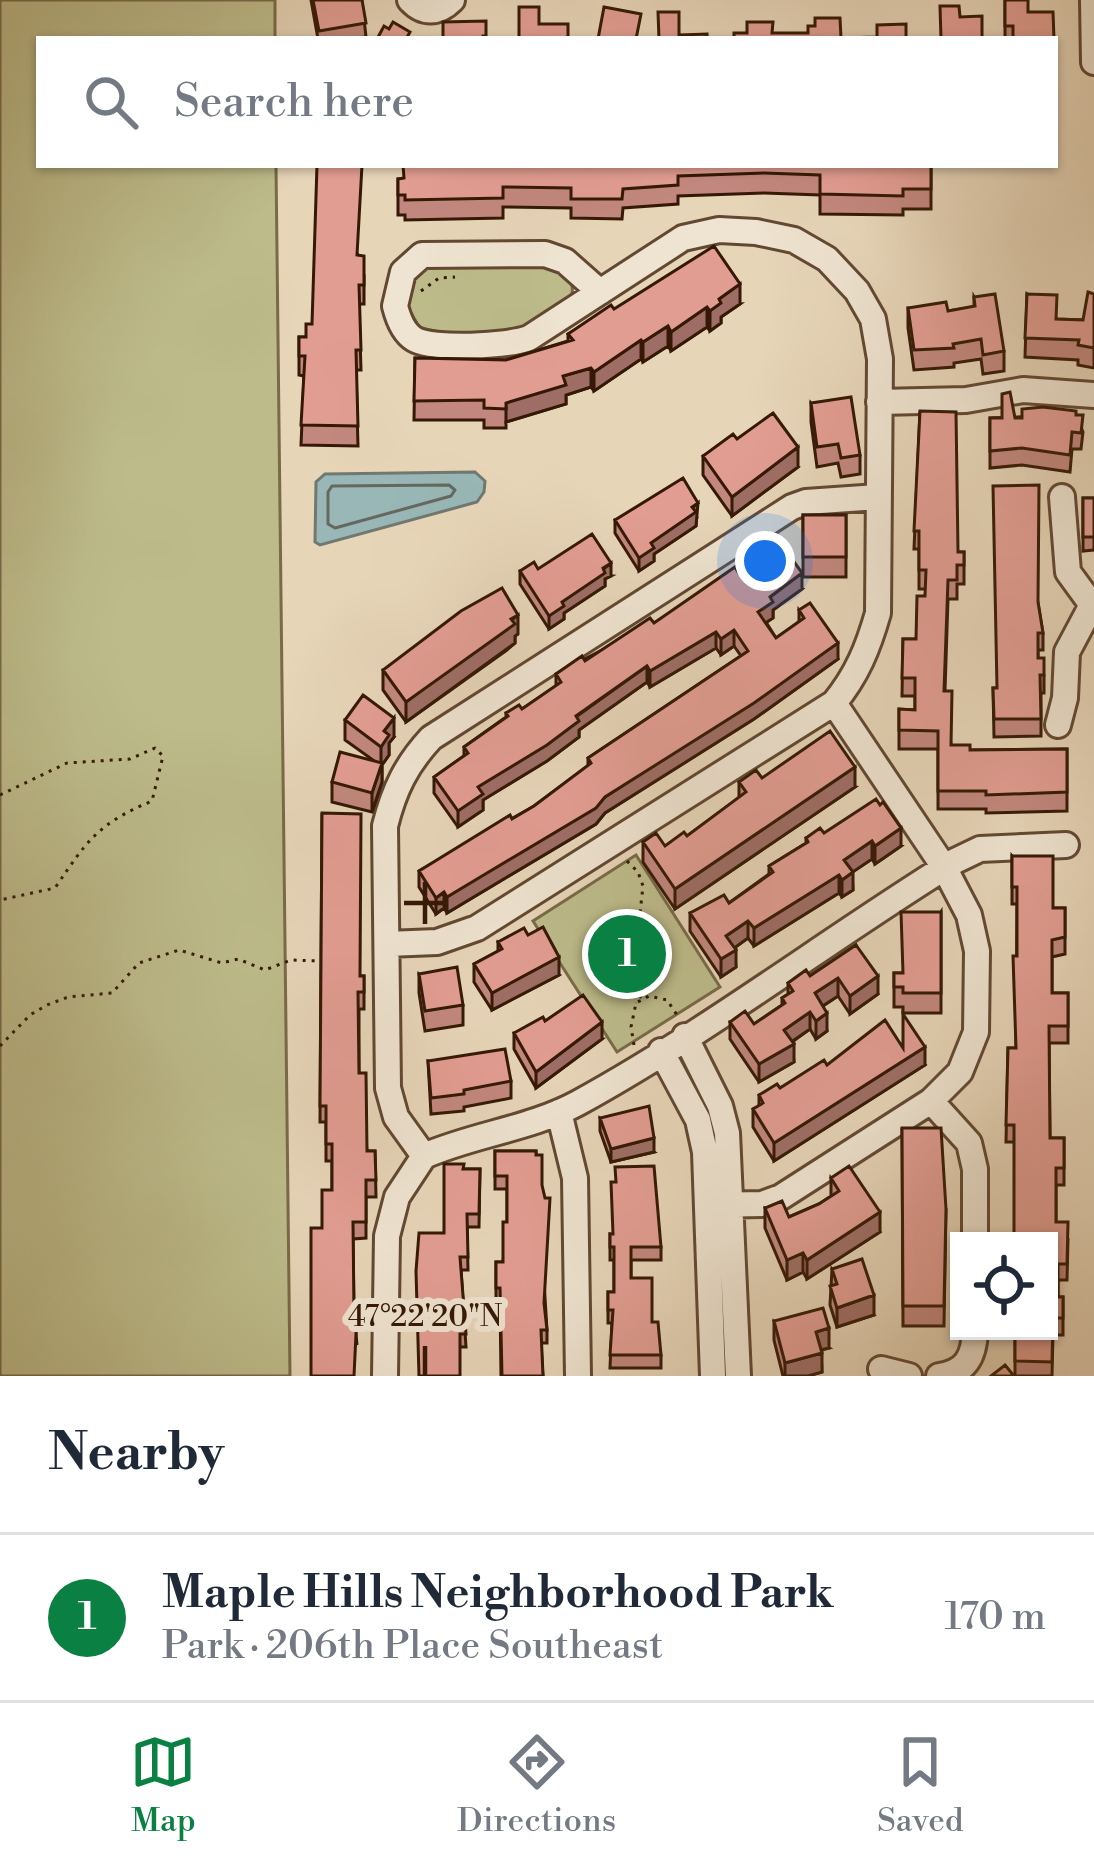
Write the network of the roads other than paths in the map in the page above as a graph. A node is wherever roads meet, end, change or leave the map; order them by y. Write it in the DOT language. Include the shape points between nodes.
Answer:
graph roads {
  1 [pos="452,0"];
  2 [pos="1093,0"];
  3 [pos="413,4"];
  4 [pos="1094,62"];
  5 [pos="600,292"];
  6 [pos="1094,395"];
  7 [pos="879,402"];
  8 [pos="878,497"];
  9 [pos="1062,497"];
  10 [pos="1093,605"];
  11 [pos="834,703"];
  12 [pos="1058,725"];
  13 [pos="1066,845"];
  14 [pos="944,867"];
  15 [pos="387,944"];
  16 [pos="686,1036"];
  17 [pos="651,1058"];
  18 [pos="931,1101"];
  19 [pos="559,1112"];
  20 [pos="424,1156"];
  21 [pos="720,1206"];
  22 [pos="975,1232"];
  23 [pos="974,1340"];
  24 [pos="881,1369"];
  25 [pos="385,1376"];
  26 [pos="578,1376"];
  27 [pos="713,1376"];
  28 [pos="737,1376"];
  29 [pos="909,1376"];
  30 [pos="939,1376"];
  1 -- 3 [label="street" via="436,11"];
  2 -- 4 [label="street"];
  5 -- 5 [label="street" via="557,257 422,255 404,272 395,306 408,333 425,343 510,344"];
  5 -- 7 [label="street" via="683,238 719,230 794,240 826,260 873,319"];
  6 -- 7 [label="street" via="1023,390"];
  7 -- 8 [label="street"];
  8 -- 11 [label="street" via="878,613 852,681"];
  8 -- 15 [label="street" via="792,507 431,738 394,791 385,826"];
  9 -- 10 [label="street" via="1068,572"];
  10 -- 12 [label="street" via="1067,652"];
  11 -- 14 [label="street"];
  11 -- 15 [label="street" via="476,928 437,942"];
  13 -- 14 [label="street" via="980,849"];
  14 -- 16 [label="street"];
  14 -- 18 [label="street" via="974,932 976,1032 960,1072"];
  15 -- 20 [label="street" via="388,1088 396,1117"];
  16 -- 17 [label="street"];
  16 -- 21 [label="street" via="721,1106 730,1157"];
  17 -- 19 [label="street"];
  17 -- 21 [label="street" via="698,1120"];
  18 -- 21 [label="street" via="781,1198"];
  18 -- 22 [label="street" via="969,1143"];
  19 -- 20 [label="street"];
  19 -- 26 [label="street" via="575,1178"];
  20 -- 25 [label="street" via="397,1197 387,1236"];
  21 -- 27 [label="street"];
  21 -- 28 [label="street"];
  23 -- 30 [label="street" via="966,1366"];
  24 -- 29 [label="street"];
}
